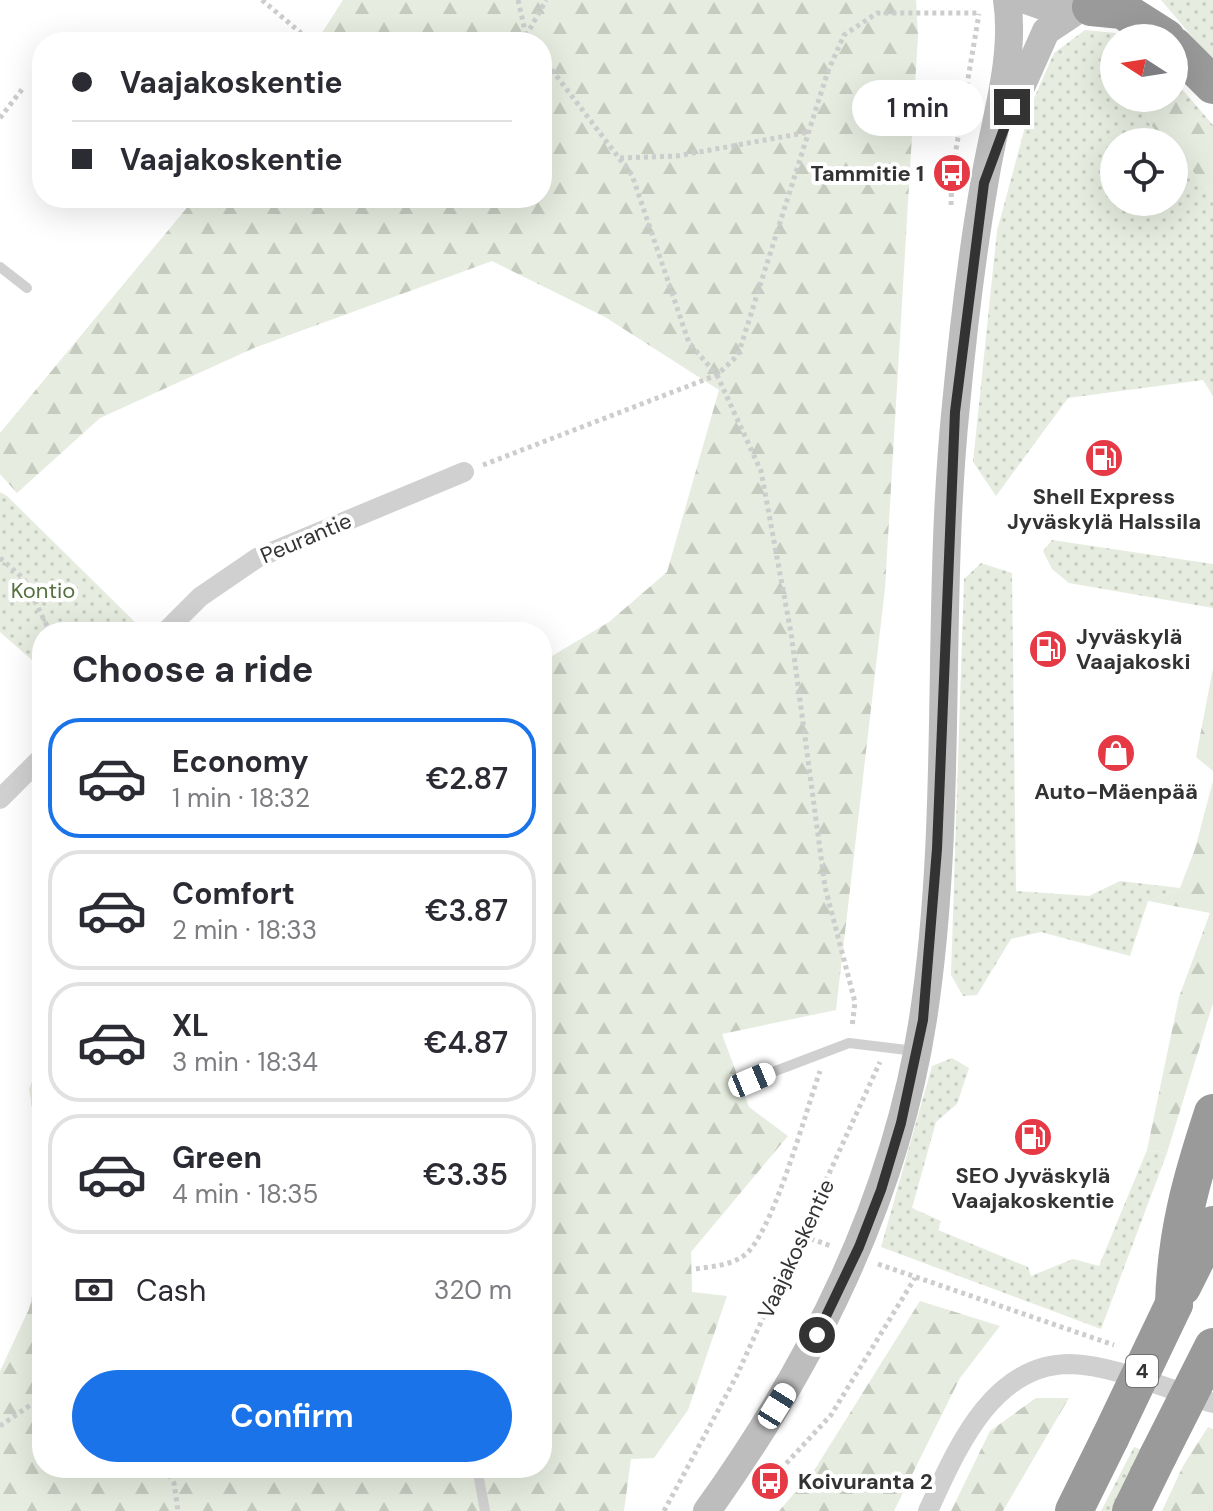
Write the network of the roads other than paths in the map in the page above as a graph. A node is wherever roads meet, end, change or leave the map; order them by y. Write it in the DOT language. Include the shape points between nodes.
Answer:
graph roads {
  1 [pos="1007,0"];
  2 [pos="1026,0"];
  3 [pos="1090,6"];
  4 [pos="1144,24"];
  5 [pos="1188,60"];
  6 [pos="1213,85"];
  7 [pos="984,183"];
  8 [pos="0,267"];
  9 [pos="27,288"];
  10 [pos="464,472"];
  11 [pos="175,622"];
  12 [pos="32,767"];
  13 [pos="0,799"];
  14 [pos="917,1051"];
  15 [pos="752,1080"];
  16 [pos="1213,1113"];
  17 [pos="1213,1225"];
  18 [pos="1174,1304"];
  19 [pos="1213,1347"];
  20 [pos="1213,1403"];
  21 [pos="479,1478"];
  22 [pos="485,1511"];
  23 [pos="707,1511"];
  24 [pos="928,1511"];
  25 [pos="1074,1511"];
  26 [pos="1131,1511"];
  1 -- 7 [label="main road" via="1005,62"];
  2 -- 3 [label="main road" via="1057,11"];
  3 -- 4 [label="highway" via="1122,10"];
  3 -- 7 [label="main road" via="1046,31"];
  5 -- 6 [label="highway"];
  7 -- 14 [label="main road" via="955,412 937,849 928,981"];
  8 -- 9 [label="lane"];
  10 -- 11 [label="street, Peurantie" via="257,558 200,597"];
  12 -- 13 [label="street"];
  14 -- 15 [label="lane" via="849,1043"];
  14 -- 23 [label="main road" via="901,1123 859,1247 794,1379"];
  16 -- 18 [label="highway" via="1175,1249"];
  17 -- 18 [label="highway, 4"];
  18 -- 25 [label="highway, 4, bridge"];
  19 -- 26 [label="highway, 4, bridge"];
  20 -- 24 [label="street" via="1070,1364 1023,1374 1000,1390 982,1413"];
  21 -- 22 [label="lane"];
}
